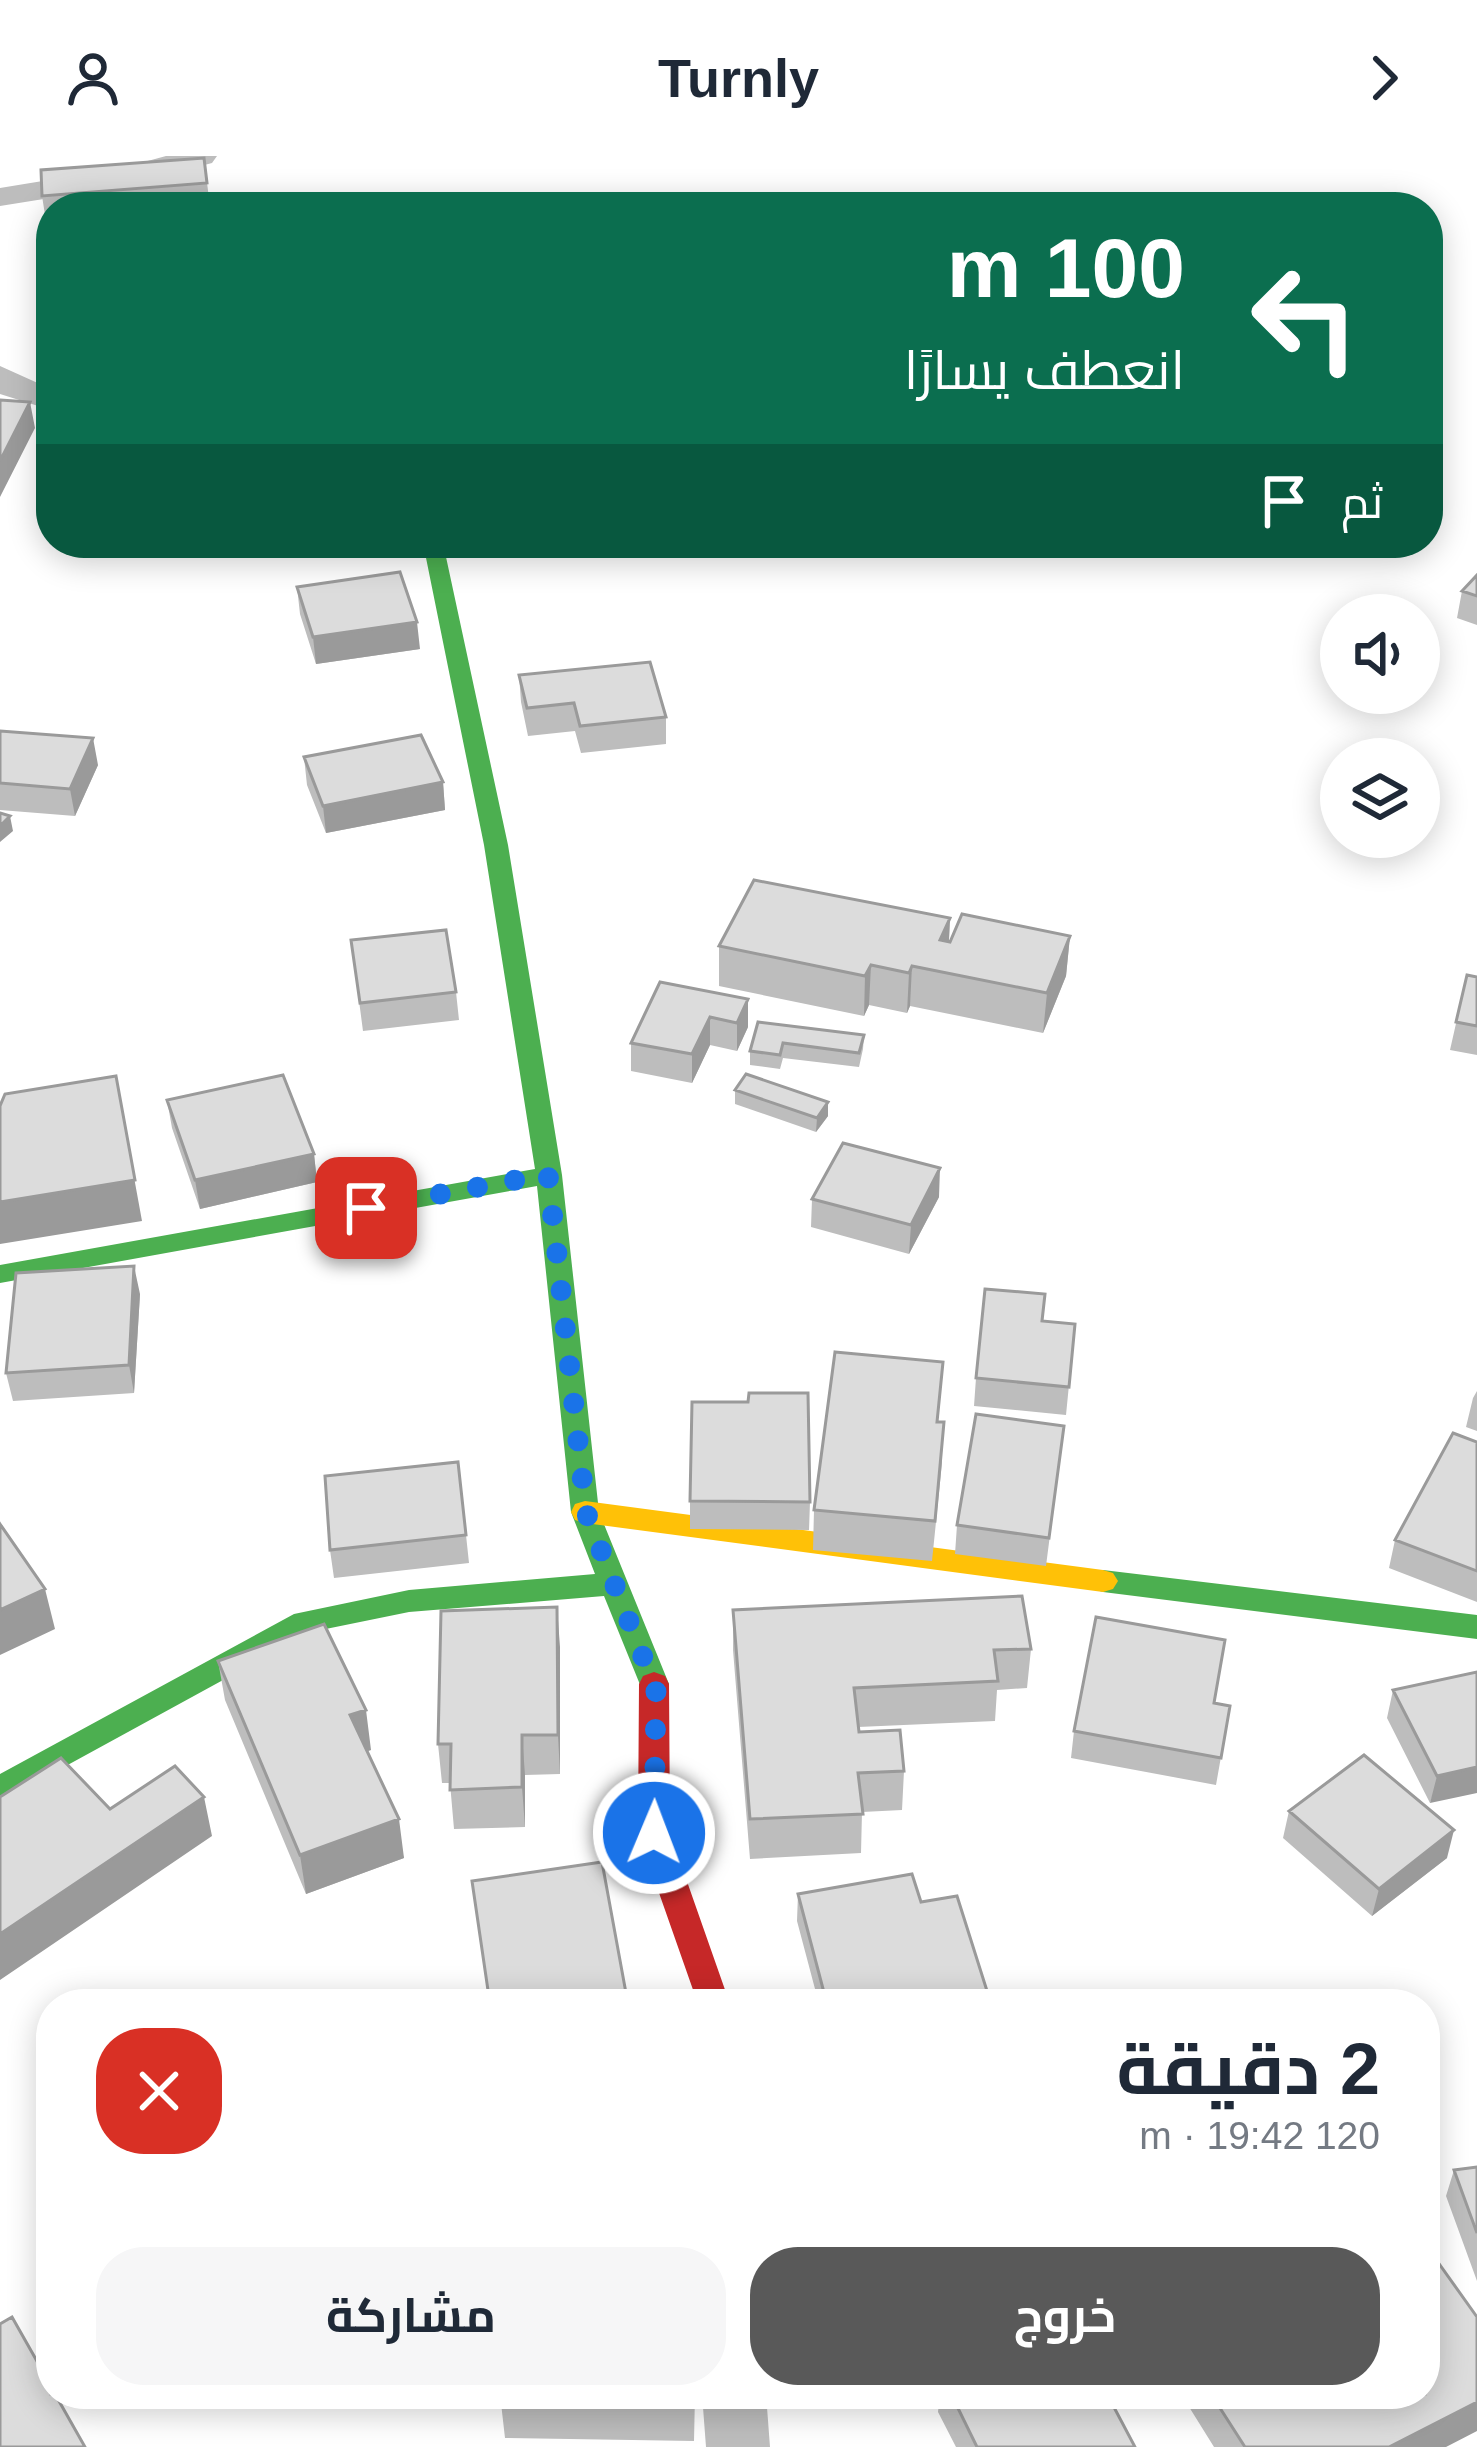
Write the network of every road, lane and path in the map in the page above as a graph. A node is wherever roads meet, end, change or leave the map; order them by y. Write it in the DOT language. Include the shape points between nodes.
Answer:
graph roads {
  1 [pos="201,156"];
  2 [pos="0,197"];
  3 [pos="0,376"];
  4 [pos="36,395"];
  5 [pos="437,558"];
  6 [pos="548,1174"];
  7 [pos="0,1274"];
  8 [pos="586,1512"];
  9 [pos="614,1584"];
  10 [pos="1477,1627"];
  11 [pos="0,1789"];
  12 [pos="709,1989"];
  13 [pos="735,2409"];
  14 [pos="738,2447"];
  1 -- 2 [label="street"];
  3 -- 4 [label="street"];
  5 -- 6 [label="street" via="496,845"];
  6 -- 7 [label="street"];
  6 -- 8 [label="street"];
  8 -- 9 [label="street"];
  8 -- 10 [label="street"];
  9 -- 11 [label="street" via="409,1601 304,1622"];
  9 -- 12 [label="street" via="656,1690 654,1833"];
  13 -- 14 [label="street"];
}
